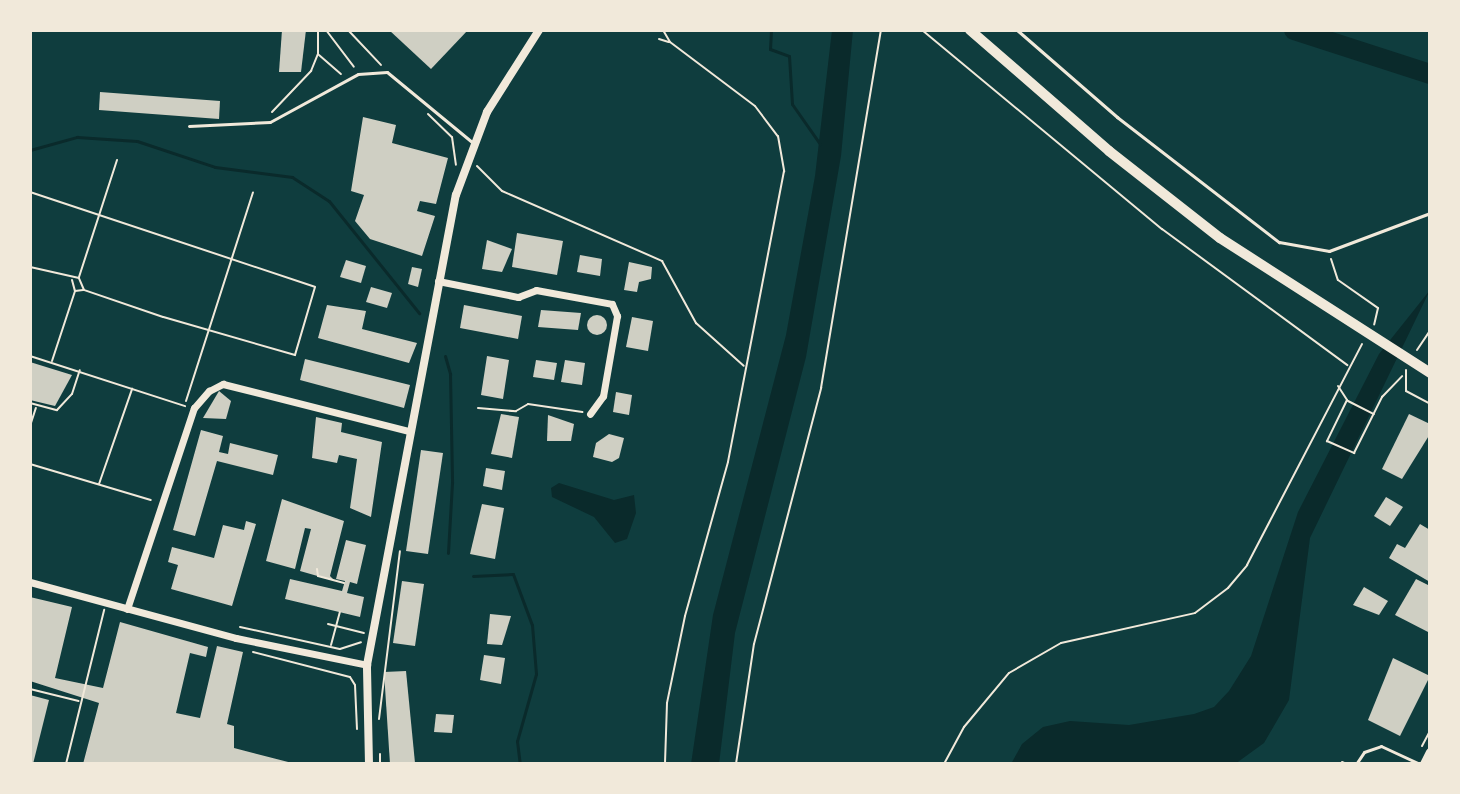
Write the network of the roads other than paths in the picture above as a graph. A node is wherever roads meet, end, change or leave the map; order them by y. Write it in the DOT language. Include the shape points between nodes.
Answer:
graph roads {
  1 [pos="539,30"];
  2 [pos="970,30"];
  3 [pos="1017,30"];
  4 [pos="189,126"];
  5 [pos="473,143"];
  6 [pos="1430,213"];
  7 [pos="438,281"];
  8 [pos="1429,372"];
  9 [pos="590,414"];
  10 [pos="409,431"];
  11 [pos="30,582"];
  12 [pos="127,609"];
  13 [pos="367,665"];
  14 [pos="1430,752"];
  15 [pos="369,764"];
  16 [pos="1356,764"];
  17 [pos="1422,764"];
  1 -- 5 [label="street" via="503,81"];
  2 -- 8 [label="main road" via="1109,151 1220,238"];
  3 -- 6 [label="lane" via="1256,226 1291,247 1329,251"];
  4 -- 5 [label="lane" via="265,123 358,74 387,72"];
  5 -- 7 [label="street"];
  7 -- 9 [label="street" via="518,297 536,290 612,304 617,316 603,396"];
  7 -- 10 [label="street"];
  10 -- 12 [label="street" via="223,384 194,408"];
  10 -- 13 [label="street"];
  11 -- 12 [label="street"];
  12 -- 13 [label="street"];
  13 -- 15 [label="street"];
  14 -- 17 [label="street"];
  16 -- 17 [label="lane" via="1364,752 1381,746"];
}
